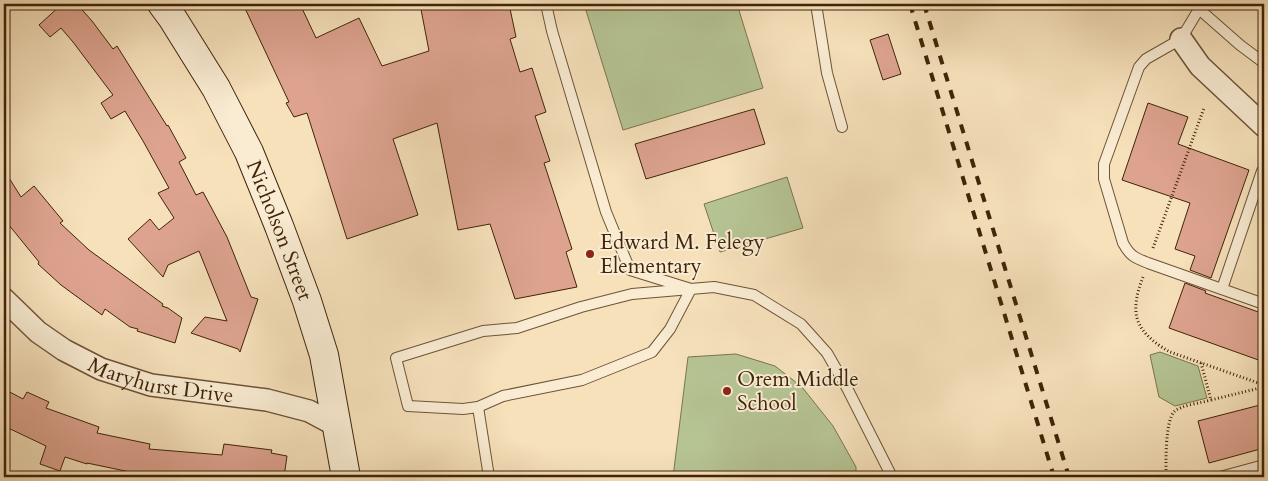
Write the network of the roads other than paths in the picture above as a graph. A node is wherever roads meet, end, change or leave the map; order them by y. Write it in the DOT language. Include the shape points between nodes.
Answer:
graph roads {
  1 [pos="162,4"];
  2 [pos="546,4"];
  3 [pos="816,4"];
  4 [pos="1196,6"];
  5 [pos="1181,39"];
  6 [pos="1264,63"];
  7 [pos="842,126"];
  8 [pos="1264,126"];
  9 [pos="1262,171"];
  10 [pos="691,289"];
  11 [pos="1222,290"];
  12 [pos="4,299"];
  13 [pos="1264,304"];
  14 [pos="478,407"];
  15 [pos="338,426"];
  16 [pos="1264,465"];
  17 [pos="346,477"];
  18 [pos="489,477"];
  19 [pos="892,477"];
  20 [pos="1220,477"];
  1 -- 15 [label="street, Nicholson Street" via="216,88 248,152 279,226 326,364"];
  2 -- 10 [label="lane" via="606,212 630,270"];
  3 -- 7 [label="lane" via="826,72"];
  4 -- 5 [label="lane"];
  4 -- 6 [label="lane"];
  5 -- 8 [label="street" via="1200,66"];
  5 -- 11 [label="lane" via="1146,59 1139,67 1104,164 1104,179 1127,252"];
  9 -- 11 [label="lane"];
  10 -- 14 [label="lane" via="670,329 652,352 582,380 503,396"];
  10 -- 14 [label="lane" via="632,294 517,328 483,331 396,358 408,406"];
  10 -- 19 [label="lane" via="714,287 754,295 802,324 827,353"];
  11 -- 13 [label="lane"];
  12 -- 15 [label="street, Maryhurst Drive" via="38,332 64,350 100,368 151,385 267,400 309,411"];
  14 -- 18 [label="lane"];
  15 -- 17 [label="street, Nicholson Street"];
  16 -- 20 [label="lane"];
}
